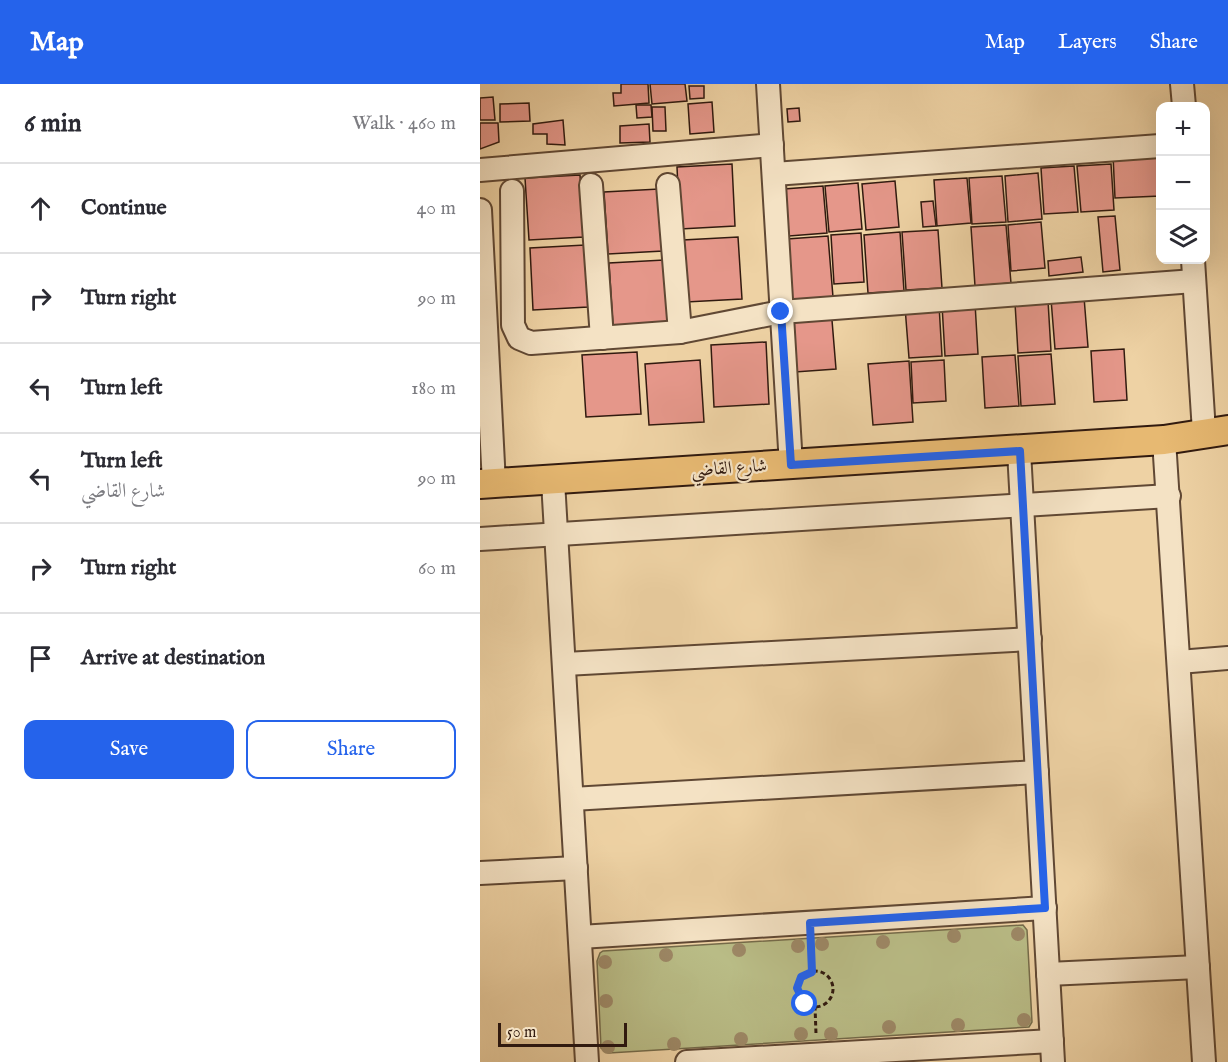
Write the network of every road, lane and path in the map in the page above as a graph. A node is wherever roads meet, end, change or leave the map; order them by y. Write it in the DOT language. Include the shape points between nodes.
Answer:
graph roads {
  1 [pos="768,84"];
  2 [pos="1182,84"];
  3 [pos="1192,84"];
  4 [pos="1184,102"];
  5 [pos="772,145"];
  6 [pos="1156,146"];
  7 [pos="480,170"];
  8 [pos="774,174"];
  9 [pos="591,185"];
  10 [pos="668,185"];
  11 [pos="512,191"];
  12 [pos="480,210"];
  13 [pos="1194,270"];
  14 [pos="781,312"];
  15 [pos="680,332"];
  16 [pos="602,338"];
  17 [pos="1216,431"];
  18 [pos="1164,440"];
  19 [pos="1020,451"];
  20 [pos="791,465"];
  21 [pos="553,481"];
  22 [pos="487,484"];
  23 [pos="1169,496"];
  24 [pos="1022,507"];
  25 [pos="557,534"];
  26 [pos="480,539"];
  27 [pos="1030,639"];
  28 [pos="1228,658"];
  29 [pos="1179,662"];
  30 [pos="565,664"];
  31 [pos="1037,771"];
  32 [pos="572,800"];
  33 [pos="576,868"];
  34 [pos="480,873"];
  35 [pos="1045,908"];
  36 [pos="810,923"];
  37 [pos="580,937"];
  38 [pos="1198,968"];
  39 [pos="812,972"];
  40 [pos="1048,974"];
  41 [pos="815,1006"];
  42 [pos="1053,1051"];
  43 [pos="817,1054"];
  44 [pos="587,1062"];
  45 [pos="687,1062"];
  46 [pos="1204,1062"];
  1 -- 5 [label="street"];
  2 -- 3 [label="street"];
  2 -- 4 [label="street"];
  5 -- 7 [label="street"];
  5 -- 8 [label="street"];
  6 -- 8 [label="street"];
  8 -- 14 [label="street"];
  9 -- 16 [label="street"];
  10 -- 15 [label="street"];
  11 -- 16 [label="street" via="513,325 519,338 531,343"];
  12 -- 22 [label="street"];
  13 -- 14 [label="street"];
  13 -- 17 [label="street"];
  14 -- 15 [label="street"];
  14 -- 20 [label="street"];
  15 -- 16 [label="street"];
  17 -- 18 [label="main road, شارع القاضي"];
  18 -- 19 [label="main road, شارع القاضي"];
  18 -- 23 [label="street"];
  19 -- 20 [label="main road, شارع القاضي"];
  19 -- 24 [label="street"];
  20 -- 21 [label="main road, شارع القاضي"];
  21 -- 22 [label="main road, شارع القاضي"];
  21 -- 25 [label="street"];
  23 -- 24 [label="street"];
  23 -- 29 [label="street"];
  24 -- 25 [label="street"];
  24 -- 27 [label="street"];
  25 -- 26 [label="street"];
  25 -- 30 [label="street"];
  27 -- 30 [label="street"];
  27 -- 31 [label="street"];
  28 -- 29 [label="street"];
  29 -- 38 [label="street"];
  30 -- 32 [label="street"];
  31 -- 32 [label="street"];
  31 -- 35 [label="street"];
  32 -- 33 [label="street"];
  33 -- 34 [label="street"];
  33 -- 37 [label="street"];
  35 -- 36 [label="street"];
  35 -- 40 [label="street"];
  36 -- 37 [label="street"];
  36 -- 39 [label="path"];
  37 -- 44 [label="street"];
  38 -- 40 [label="street"];
  38 -- 46 [label="street"];
  39 -- 41 [label="path" via="801,977 797,988 800,1000"];
  39 -- 41 [label="path" via="824,974 832,987 826,1002"];
  40 -- 42 [label="street"];
  41 -- 43 [label="path"];
  42 -- 43 [label="street"];
  43 -- 45 [label="street"];
}
